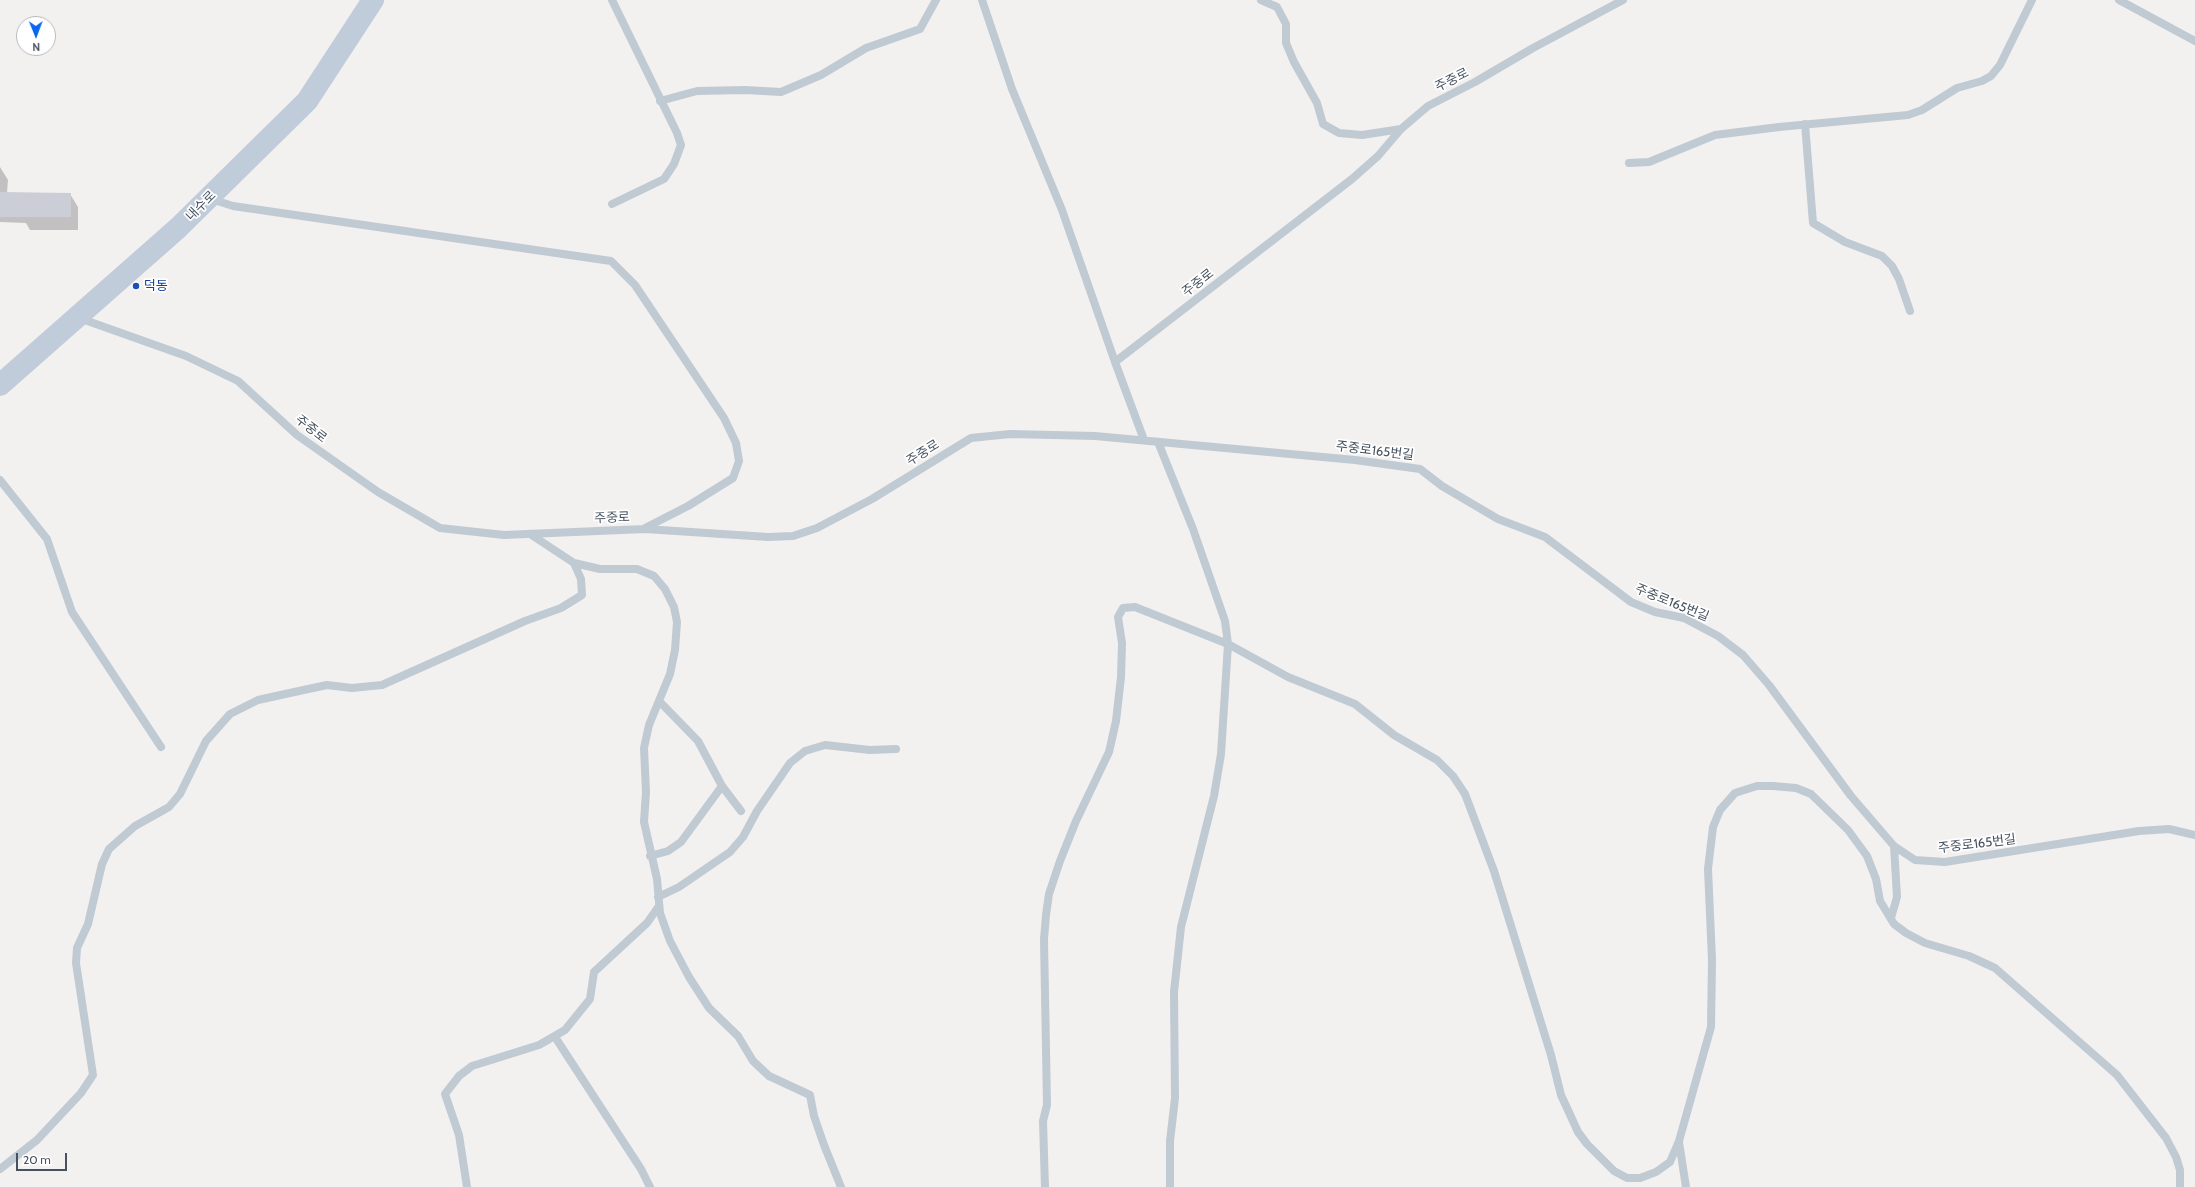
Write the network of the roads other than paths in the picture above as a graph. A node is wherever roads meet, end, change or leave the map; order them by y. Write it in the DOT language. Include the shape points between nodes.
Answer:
graph roads {
  1 [pos="373,0"];
  2 [pos="612,0"];
  3 [pos="936,0"];
  4 [pos="982,0"];
  5 [pos="1261,0"];
  6 [pos="1623,0"];
  7 [pos="2032,0"];
  8 [pos="2119,0"];
  9 [pos="2195,41"];
  10 [pos="660,101"];
  11 [pos="1804,124"];
  12 [pos="1401,129"];
  13 [pos="1630,163"];
  14 [pos="208,198"];
  15 [pos="612,204"];
  16 [pos="1910,311"];
  17 [pos="77,317"];
  18 [pos="1115,362"];
  19 [pos="0,385"];
  20 [pos="1144,440"];
  21 [pos="1158,442"];
  22 [pos="0,480"];
  23 [pos="645,528"];
  24 [pos="530,534"];
  25 [pos="574,563"];
  26 [pos="1228,644"];
  27 [pos="660,702"];
  28 [pos="161,747"];
  29 [pos="896,748"];
  30 [pos="722,786"];
  31 [pos="741,811"];
  32 [pos="2195,835"];
  33 [pos="1894,846"];
  34 [pos="650,856"];
  35 [pos="658,897"];
  36 [pos="659,906"];
  37 [pos="1891,918"];
  38 [pos="555,1036"];
  39 [pos="1679,1141"];
  40 [pos="0,1169"];
  41 [pos="467,1187"];
  42 [pos="650,1187"];
  43 [pos="841,1187"];
  44 [pos="1044,1187"];
  45 [pos="1170,1187"];
  46 [pos="1686,1187"];
  47 [pos="2180,1187"];
  1 -- 14 [label="street, 내수로" via="307,101"];
  2 -- 10 [label="lane"];
  3 -- 10 [label="lane" via="920,29 866,48 821,75 781,92 697,91"];
  4 -- 18 [label="lane" via="1012,89 1062,210"];
  5 -- 12 [label="lane" via="1277,7 1286,24 1286,43 1317,103 1323,124 1339,133 1362,135"];
  6 -- 12 [label="lane, 주중로" via="1428,106"];
  7 -- 11 [label="lane" via="2000,64 1982,81 1957,88 1922,110 1908,115"];
  8 -- 9 [label="lane"];
  10 -- 15 [label="lane" via="681,145 674,164 664,179"];
  11 -- 13 [label="lane" via="1715,135 1649,162"];
  11 -- 16 [label="lane" via="1813,223 1845,242 1882,256 1892,266 1899,279"];
  12 -- 18 [label="lane, 주중로" via="1378,156 1352,179"];
  14 -- 17 [label="street, 내수로" via="178,228"];
  14 -- 23 [label="lane" via="234,206 611,261 635,285 724,418 736,443 739,461 733,478 688,506"];
  17 -- 19 [label="street, 내수로"];
  17 -- 24 [label="lane, 주중로" via="186,356 238,381 297,435 378,492 440,528 504,535"];
  18 -- 20 [label="lane"];
  20 -- 21 [label="lane, 주중로165번길"];
  20 -- 23 [label="lane, 주중로" via="1010,434 971,438 872,499 817,528 793,536 768,537"];
  21 -- 26 [label="lane" via="1193,528 1225,621"];
  21 -- 33 [label="lane, 주중로165번길" via="1355,460 1420,469 1442,486 1498,519 1545,536 1632,602 1655,612 1684,618 1718,636 1744,655 1770,685 1851,796"];
  22 -- 28 [label="lane" via="47,539 72,612"];
  23 -- 24 [label="lane, 주중로"];
  24 -- 25 [label="lane"];
  25 -- 27 [label="lane" via="600,569 637,569 654,576 665,589 674,607 677,622 670,674"];
  25 -- 40 [label="lane" via="581,579 582,595 561,608 525,621 382,685 352,688 327,685 299,690 258,700 230,714 206,741 180,794 169,807 135,826 109,849 102,864 88,924 76,956 93,1075 81,1093 37,1140"];
  26 -- 39 [label="lane" via="1288,677 1355,704 1394,735 1437,760 1453,776 1465,794 1494,871 1561,1095 1578,1132 1614,1171 1627,1178 1640,1178 1656,1172 1670,1162"];
  26 -- 44 [label="lane" via="1135,607 1123,608 1118,618 1122,643 1121,677 1116,721 1109,752 1060,861 1049,894 1046,915 1044,939 1047,1105 1043,1121"];
  26 -- 45 [label="lane" via="1221,754 1214,796 1181,927 1176,970 1175,1098 1170,1141"];
  27 -- 30 [label="lane" via="698,741"];
  27 -- 34 [label="lane" via="649,725 644,748 644,822"];
  29 -- 35 [label="lane" via="870,750 825,745 805,751 790,763 730,852 696,876"];
  30 -- 31 [label="lane"];
  30 -- 34 [label="lane" via="681,842 668,851"];
  32 -- 33 [label="lane, 주중로165번길" via="2169,829 2139,831 1945,862 1916,860"];
  33 -- 37 [label="lane" via="1897,897"];
  34 -- 35 [label="lane" via="657,879"];
  35 -- 36 [label="lane"];
  36 -- 38 [label="lane" via="648,923 594,972 590,999 565,1030"];
  36 -- 43 [label="lane" via="670,941 689,977 710,1008 738,1036 753,1061 769,1076 810,1094 814,1116"];
  37 -- 39 [label="lane" via="1880,901 1876,879 1867,856 1848,830 1811,794 1796,788 1757,786 1735,794 1720,810 1713,827 1708,869 1712,960 1711,1027"];
  37 -- 47 [label="lane" via="1894,924 1906,933 1994,968 2117,1075 2166,1138 2180,1170"];
  38 -- 41 [label="lane" via="539,1045 472,1066 459,1076 445,1094 459,1135"];
  38 -- 42 [label="lane"];
  39 -- 46 [label="lane"];
}
